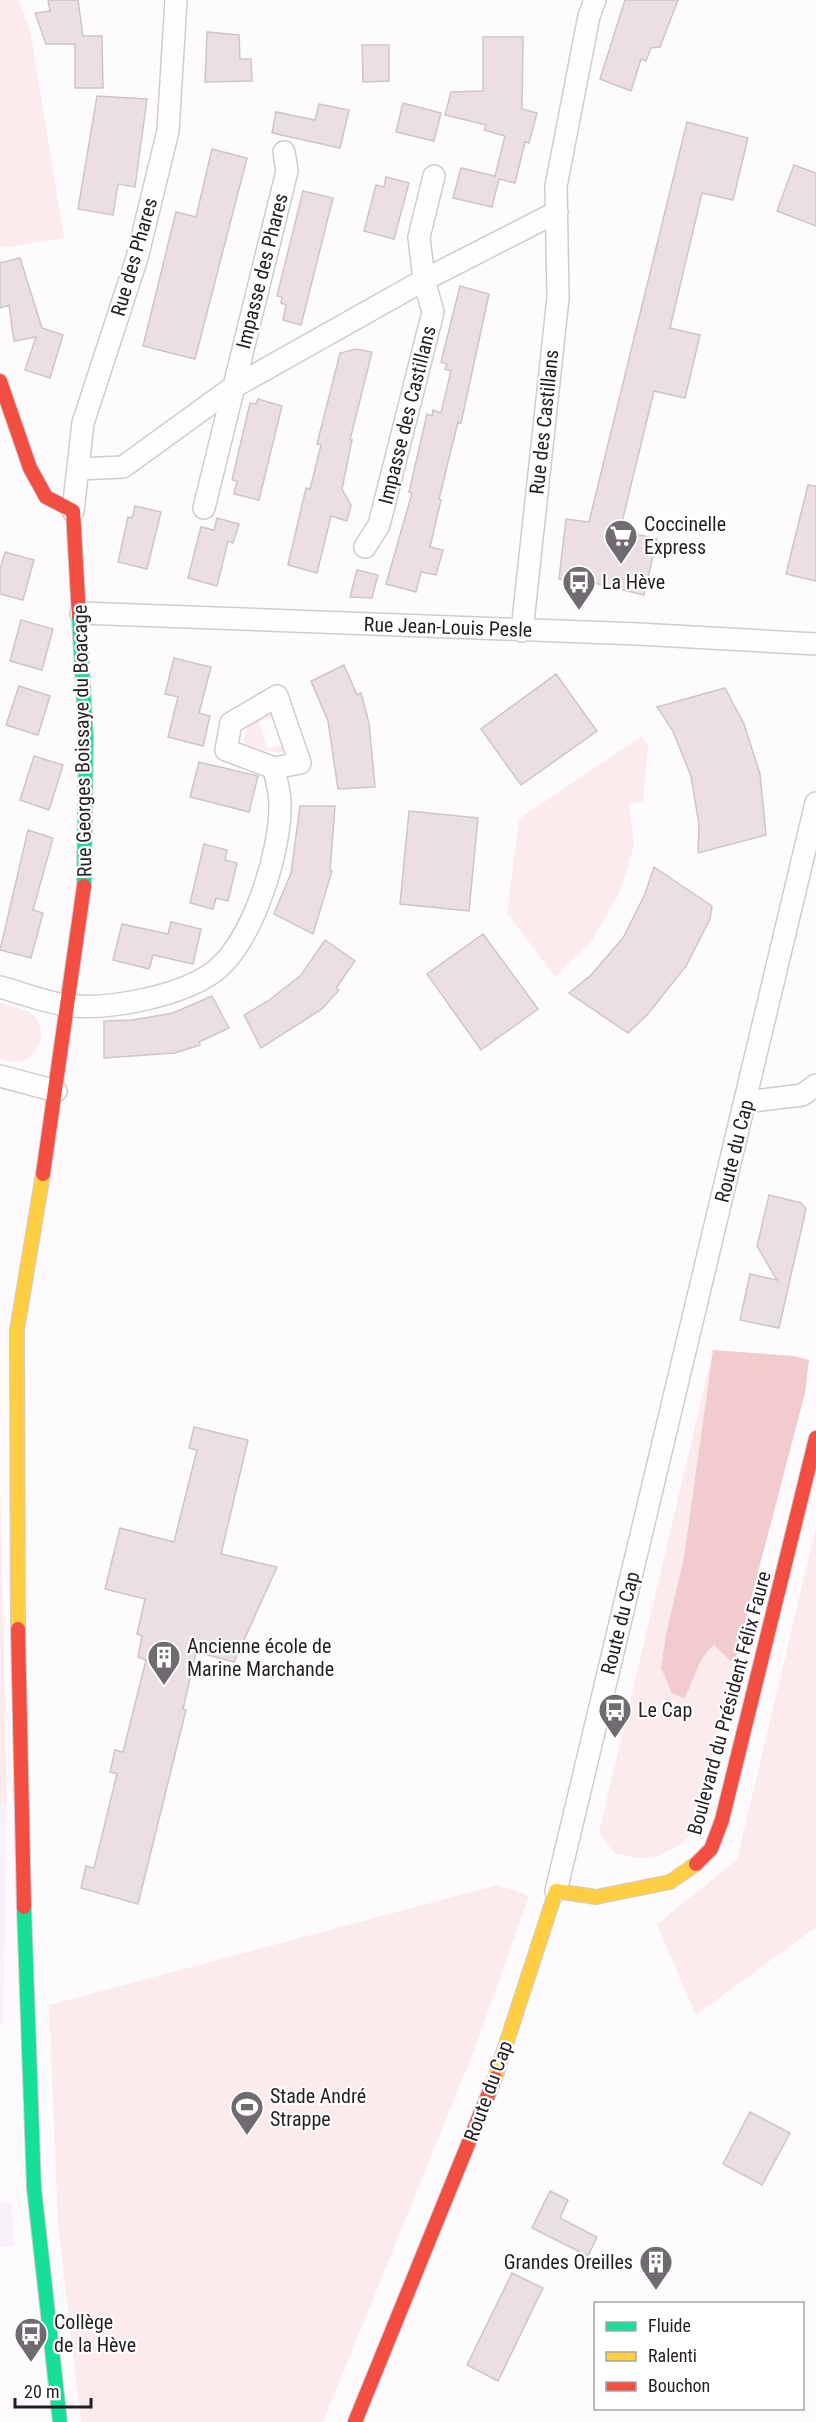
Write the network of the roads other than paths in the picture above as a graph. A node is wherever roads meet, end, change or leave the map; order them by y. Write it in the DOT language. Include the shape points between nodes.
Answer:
graph roads {
  1 [pos="176,0"];
  2 [pos="595,0"];
  3 [pos="284,152"];
  4 [pos="434,176"];
  5 [pos="557,212"];
  6 [pos="424,280"];
  7 [pos="0,381"];
  8 [pos="232,388"];
  9 [pos="80,469"];
  10 [pos="204,508"];
  11 [pos="74,511"];
  12 [pos="365,548"];
  13 [pos="81,613"];
  14 [pos="522,631"];
  15 [pos="816,644"];
  16 [pos="274,768"];
  17 [pos="816,803"];
  18 [pos="0,987"];
  19 [pos="68,1005"];
  20 [pos="0,1076"];
  21 [pos="816,1085"];
  22 [pos="56,1091"];
  23 [pos="746,1102"];
  24 [pos="8,1329"];
  25 [pos="816,1438"];
  26 [pos="556,1891"];
  27 [pos="60,2422"];
  28 [pos="354,2422"];
  1 -- 9 [label="street, Rue des Phares" via="168,131 137,258 83,423"];
  2 -- 5 [label="street, Rue des Castillans" via="556,186"];
  3 -- 8 [label="street, Impasse des Phares" via="287,171"];
  4 -- 6 [label="street" via="419,237"];
  5 -- 6 [label="street"];
  5 -- 14 [label="street, Rue des Castillans" via="558,298"];
  6 -- 8 [label="street"];
  6 -- 12 [label="street, Impasse des Castillans" via="433,312 379,525"];
  7 -- 11 [label="street" via="30,468 46,497"];
  8 -- 9 [label="street" via="123,467"];
  8 -- 10 [label="street"];
  9 -- 11 [label="street, Rue des Phares"];
  11 -- 13 [label="street, Rue Georges Boissaye du Boacage"];
  13 -- 14 [label="street, Rue Jean-Louis Pesle"];
  13 -- 19 [label="street, Rue Georges Boissaye du Boacage" via="86,738 85,878"];
  14 -- 15 [label="street, Rue Jean-Louis Pesle"];
  16 -- 19 [label="street" via="280,804 275,853 260,904 216,970 172,994 122,1003"];
  17 -- 23 [label="street, Route du Cap"];
  18 -- 19 [label="street"];
  19 -- 22 [label="street, Rue Georges Boissaye du Boacage"];
  20 -- 22 [label="street"];
  21 -- 23 [label="street" via="802,1095"];
  22 -- 24 [label="street, Rue Georges Boissaye du Boacage"];
  23 -- 26 [label="street, Route du Cap"];
  24 -- 27 [label="street, Rue Georges Boissaye du Boacage" via="27,2044 34,2188"];
  25 -- 26 [label="street, Boulevard du Président Félix Faure" via="722,1820 711,1849 689,1871 670,1882 596,1897"];
  26 -- 28 [label="street, Route du Cap" via="492,2087"];
}
